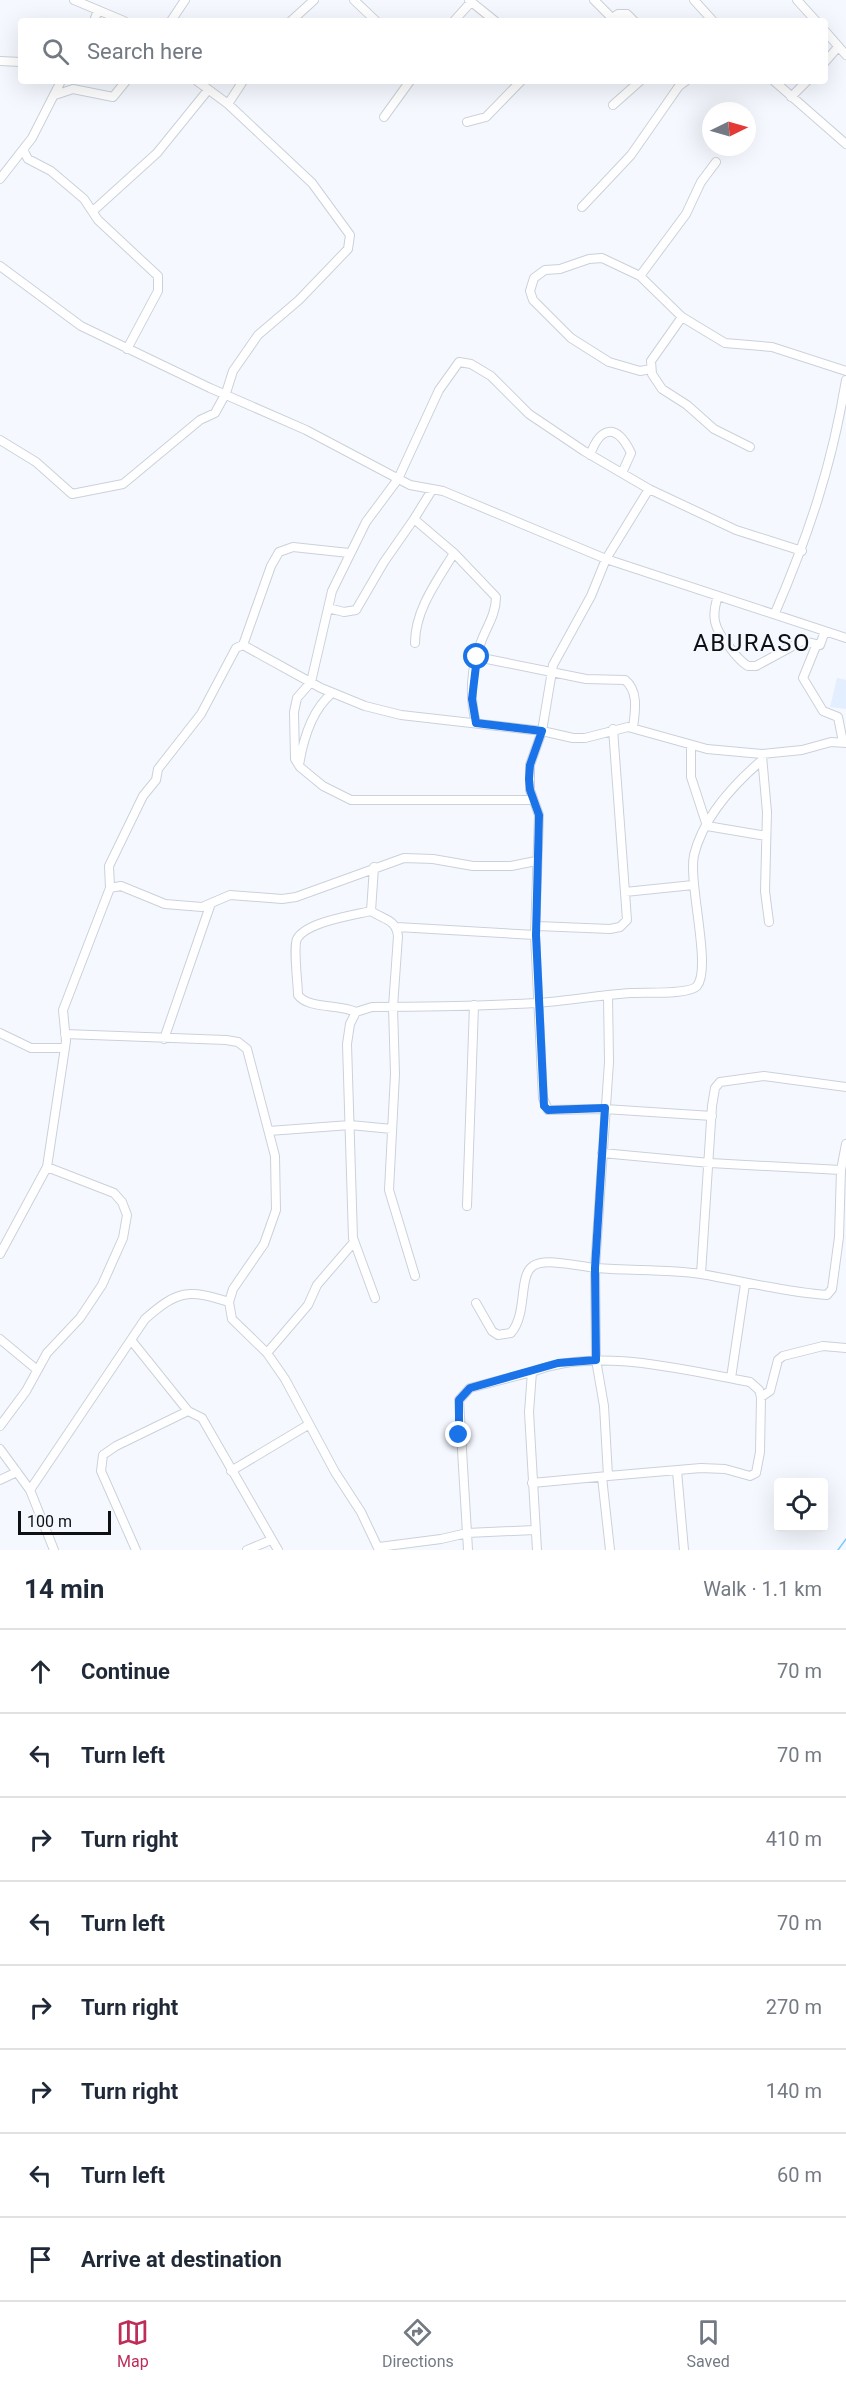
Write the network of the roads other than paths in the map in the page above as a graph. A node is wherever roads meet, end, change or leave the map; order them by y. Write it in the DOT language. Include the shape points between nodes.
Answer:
graph roads {
  1 [pos="74,0"];
  2 [pos="184,0"];
  3 [pos="314,0"];
  4 [pos="354,0"];
  5 [pos="594,0"];
  6 [pos="694,0"];
  7 [pos="797,0"];
  8 [pos="470,1"];
  9 [pos="98,10"];
  10 [pos="95,18"];
  11 [pos="117,18"];
  12 [pos="173,18"];
  13 [pos="294,18"];
  14 [pos="373,18"];
  15 [pos="456,18"];
  16 [pos="491,18"];
  17 [pos="609,18"];
  18 [pos="612,18"];
  19 [pos="631,18"];
  20 [pos="710,18"];
  21 [pos="813,18"];
  22 [pos="828,34"];
  23 [pos="843,51"];
  24 [pos="828,60"];
  25 [pos="0,61"];
  26 [pos="18,62"];
  27 [pos="60,84"];
  28 [pos="124,84"];
  29 [pos="201,84"];
  30 [pos="241,84"];
  31 [pos="408,84"];
  32 [pos="518,84"];
  33 [pos="637,84"];
  34 [pos="682,84"];
  35 [pos="777,84"];
  36 [pos="804,84"];
  37 [pos="208,90"];
  38 [pos="55,95"];
  39 [pos="791,97"];
  40 [pos="228,104"];
  41 [pos="613,105"];
  42 [pos="384,117"];
  43 [pos="467,122"];
  44 [pos="846,144"];
  45 [pos="22,150"];
  46 [pos="716,162"];
  47 [pos="0,179"];
  48 [pos="582,207"];
  49 [pos="93,211"];
  50 [pos="0,267"];
  51 [pos="640,276"];
  52 [pos="682,317"];
  53 [pos="127,349"];
  54 [pos="651,369"];
  55 [pos="846,371"];
  56 [pos="846,380"];
  57 [pos="226,393"];
  58 [pos="843,410"];
  59 [pos="0,440"];
  60 [pos="750,447"];
  61 [pos="590,455"];
  62 [pos="622,473"];
  63 [pos="398,479"];
  64 [pos="649,489"];
  65 [pos="432,490"];
  66 [pos="414,519"];
  67 [pos="802,551"];
  68 [pos="349,553"];
  69 [pos="454,553"];
  70 [pos="606,559"];
  71 [pos="718,596"];
  72 [pos="328,608"];
  73 [pos="775,613"];
  74 [pos="825,632"];
  75 [pos="846,638"];
  76 [pos="415,643"];
  77 [pos="243,645"];
  78 [pos="816,646"];
  79 [pos="477,657"];
  80 [pos="551,672"];
  81 [pos="311,682"];
  82 [pos="332,693"];
  83 [pos="476,723"];
  84 [pos="633,728"];
  85 [pos="613,729"];
  86 [pos="542,731"];
  87 [pos="844,743"];
  88 [pos="691,746"];
  89 [pos="762,757"];
  90 [pos="299,765"];
  91 [pos="533,800"];
  92 [pos="707,826"];
  93 [pos="766,836"];
  94 [pos="536,861"];
  95 [pos="374,867"];
  96 [pos="693,885"];
  97 [pos="110,888"];
  98 [pos="625,892"];
  99 [pos="210,906"];
  100 [pos="371,911"];
  101 [pos="769,922"];
  102 [pos="397,927"];
  103 [pos="536,930"];
  104 [pos="608,994"];
  105 [pos="537,1003"];
  106 [pos="474,1005"];
  107 [pos="393,1007"];
  108 [pos="356,1012"];
  109 [pos="0,1033"];
  110 [pos="65,1034"];
  111 [pos="164,1039"];
  112 [pos="65,1048"];
  113 [pos="846,1087"];
  114 [pos="605,1108"];
  115 [pos="712,1116"];
  116 [pos="350,1125"];
  117 [pos="392,1129"];
  118 [pos="269,1131"];
  119 [pos="846,1144"];
  120 [pos="602,1153"];
  121 [pos="710,1163"];
  122 [pos="47,1167"];
  123 [pos="840,1170"];
  124 [pos="467,1206"];
  125 [pos="354,1242"];
  126 [pos="0,1254"];
  127 [pos="595,1268"];
  128 [pos="701,1274"];
  129 [pos="415,1276"];
  130 [pos="745,1284"];
  131 [pos="375,1298"];
  132 [pos="229,1302"];
  133 [pos="476,1303"];
  134 [pos="0,1339"];
  135 [pos="131,1340"];
  136 [pos="846,1348"];
  137 [pos="267,1353"];
  138 [pos="596,1360"];
  139 [pos="36,1369"];
  140 [pos="532,1372"];
  141 [pos="731,1378"];
  142 [pos="761,1397"];
  143 [pos="188,1411"];
  144 [pos="308,1425"];
  145 [pos="0,1426"];
  146 [pos="0,1449"];
  147 [pos="231,1471"];
  148 [pos="677,1471"];
  149 [pos="17,1472"];
  150 [pos="605,1477"];
  151 [pos="0,1480"];
  152 [pos="532,1483"];
  153 [pos="30,1490"];
  154 [pos="535,1530"];
  155 [pos="467,1533"];
  156 [pos="271,1540"];
  157 [pos="379,1548"];
  158 [pos="54,1550"];
  159 [pos="136,1550"];
  160 [pos="247,1550"];
  161 [pos="278,1550"];
  162 [pos="468,1550"];
  163 [pos="537,1550"];
  164 [pos="610,1550"];
  165 [pos="684,1550"];
  1 -- 9 [label="street"];
  2 -- 12 [label="street"];
  3 -- 13 [label="street"];
  4 -- 14 [label="street"];
  5 -- 17 [label="street"];
  6 -- 20 [label="street"];
  7 -- 21 [label="street"];
  8 -- 15 [label="street"];
  8 -- 16 [label="street"];
  9 -- 10 [label="street"];
  9 -- 11 [label="street"];
  18 -- 19 [label="street" via="618,14"];
  22 -- 23 [label="street"];
  23 -- 24 [label="street"];
  25 -- 26 [label="street"];
  27 -- 38 [label="street"];
  28 -- 38 [label="street" via="113,97 73,89"];
  29 -- 37 [label="street"];
  30 -- 40 [label="street"];
  31 -- 42 [label="street"];
  32 -- 43 [label="street" via="486,117"];
  33 -- 41 [label="street"];
  34 -- 48 [label="street" via="631,155"];
  35 -- 39 [label="street"];
  36 -- 39 [label="street"];
  37 -- 40 [label="street"];
  37 -- 49 [label="street" via="157,153"];
  38 -- 45 [label="street"];
  39 -- 44 [label="street"];
  40 -- 57 [label="street" via="312,183 350,235 351,244 299,300 258,335 233,371"];
  45 -- 47 [label="street"];
  45 -- 49 [label="street" via="28,159 51,171 84,199"];
  46 -- 51 [label="street" via="686,213"];
  49 -- 53 [label="street" via="148,265 160,284"];
  50 -- 53 [label="street" via="81,326"];
  51 -- 52 [label="street"];
  51 -- 54 [label="street" via="596,258 539,272 530,291 550,320 593,355 640,371"];
  52 -- 54 [label="street" via="651,361"];
  52 -- 55 [label="street" via="725,343 772,347"];
  53 -- 57 [label="street"];
  54 -- 60 [label="street" via="662,389 714,429"];
  56 -- 58 [label="street"];
  57 -- 59 [label="street" via="215,413 200,420 123,484 106,489 72,494 36,462"];
  57 -- 63 [label="street"];
  58 -- 67 [label="street"];
  61 -- 62 [label="street"];
  61 -- 62 [label="street" via="600,434 614,432 627,443 631,453"];
  61 -- 63 [label="street" via="520,407 491,376 459,362 439,390"];
  62 -- 64 [label="street"];
  63 -- 65 [label="street"];
  63 -- 68 [label="street"];
  64 -- 67 [label="street" via="736,531"];
  64 -- 70 [label="street"];
  65 -- 66 [label="street"];
  65 -- 70 [label="street" via="529,525"];
  66 -- 69 [label="street"];
  66 -- 72 [label="street" via="356,610"];
  67 -- 73 [label="street"];
  68 -- 72 [label="street"];
  68 -- 77 [label="street" via="293,547 279,552"];
  69 -- 76 [label="street" via="423,606"];
  69 -- 79 [label="street" via="496,597 496,608"];
  70 -- 71 [label="street"];
  70 -- 80 [label="street"];
  71 -- 73 [label="street"];
  71 -- 78 [label="street" via="713,614 716,628 745,665 756,666 802,641"];
  72 -- 81 [label="street"];
  73 -- 74 [label="street"];
  74 -- 75 [label="street"];
  74 -- 78 [label="street"];
  77 -- 81 [label="street"];
  77 -- 97 [label="street" via="236,648 201,714 158,769 156,780 143,796 109,866"];
  78 -- 87 [label="street" via="803,678 823,711 838,717"];
  79 -- 80 [label="street"];
  79 -- 83 [label="street" via="472,699"];
  80 -- 84 [label="street" via="586,679 625,680 633,687"];
  80 -- 86 [label="street"];
  81 -- 82 [label="street"];
  81 -- 90 [label="street" via="297,698 294,712 295,759"];
  82 -- 83 [label="street" via="384,712"];
  82 -- 90 [label="street" via="302,743"];
  83 -- 86 [label="street"];
  84 -- 85 [label="street"];
  84 -- 88 [label="street"];
  85 -- 86 [label="street" via="585,738"];
  85 -- 98 [label="street"];
  86 -- 91 [label="street" via="530,765"];
  87 -- 89 [label="street" via="831,742"];
  88 -- 89 [label="street"];
  88 -- 92 [label="street" via="691,777"];
  89 -- 92 [label="street" via="722,802"];
  89 -- 93 [label="street"];
  90 -- 91 [label="street" via="323,786 351,800"];
  91 -- 94 [label="street" via="539,815"];
  92 -- 93 [label="street"];
  92 -- 96 [label="street" via="694,855"];
  93 -- 101 [label="street"];
  94 -- 95 [label="street" via="511,866 473,866 404,858"];
  94 -- 103 [label="street"];
  95 -- 99 [label="street" via="296,897 230,895"];
  95 -- 100 [label="street"];
  96 -- 98 [label="street"];
  96 -- 104 [label="street" via="701,949 701,979 696,987 684,992"];
  97 -- 99 [label="street" via="120,886 175,906"];
  97 -- 110 [label="street" via="63,1010"];
  98 -- 103 [label="street" via="627,920 620,927"];
  99 -- 111 [label="street"];
  100 -- 102 [label="street" via="393,921"];
  100 -- 108 [label="street" via="328,921 296,940 298,995 302,1001 343,1006"];
  102 -- 103 [label="street"];
  102 -- 107 [label="street"];
  103 -- 105 [label="street"];
  104 -- 105 [label="street"];
  104 -- 114 [label="street"];
  105 -- 106 [label="street"];
  105 -- 114 [label="street" via="544,1106 548,1110"];
  106 -- 107 [label="street"];
  106 -- 124 [label="street"];
  107 -- 108 [label="street"];
  107 -- 117 [label="street"];
  108 -- 116 [label="street" via="347,1044"];
  109 -- 112 [label="street" via="31,1048"];
  110 -- 111 [label="street"];
  110 -- 112 [label="street"];
  111 -- 118 [label="street" via="226,1040 247,1049"];
  112 -- 122 [label="street"];
  113 -- 115 [label="street" via="764,1076 729,1078 715,1088"];
  114 -- 115 [label="street"];
  114 -- 120 [label="street"];
  115 -- 121 [label="street"];
  116 -- 117 [label="street"];
  116 -- 118 [label="street"];
  116 -- 125 [label="street"];
  117 -- 129 [label="street" via="389,1190"];
  118 -- 132 [label="street" via="275,1156 276,1210 264,1244 233,1289"];
  119 -- 123 [label="street"];
  120 -- 121 [label="street"];
  120 -- 127 [label="street"];
  121 -- 123 [label="street"];
  121 -- 128 [label="street"];
  122 -- 126 [label="street"];
  122 -- 139 [label="street" via="114,1193 127,1215 123,1238 102,1285 80,1318"];
  123 -- 130 [label="street" via="838,1237 829,1294"];
  125 -- 131 [label="street"];
  125 -- 137 [label="street"];
  127 -- 128 [label="street"];
  127 -- 133 [label="street" via="557,1263 532,1266 524,1287 520,1323 511,1333 498,1335 492,1331"];
  127 -- 138 [label="street"];
  128 -- 130 [label="street"];
  130 -- 141 [label="street"];
  132 -- 135 [label="street" via="198,1292 172,1299 145,1319"];
  132 -- 137 [label="street" via="232,1319"];
  134 -- 139 [label="street"];
  135 -- 143 [label="street"];
  135 -- 153 [label="street"];
  136 -- 142 [label="street" via="823,1346 783,1356 778,1360 770,1391"];
  137 -- 144 [label="street"];
  138 -- 140 [label="street" via="558,1363"];
  138 -- 141 [label="street"];
  138 -- 150 [label="street" via="604,1406"];
  139 -- 145 [label="street" via="26,1391"];
  140 -- 152 [label="street"];
  140 -- 155 [label="street" via="470,1388 459,1400"];
  141 -- 142 [label="street" via="750,1382"];
  142 -- 148 [label="street" via="756,1473 750,1476 715,1468"];
  143 -- 147 [label="street" via="202,1418"];
  143 -- 159 [label="street" via="103,1455 101,1471"];
  144 -- 147 [label="street"];
  144 -- 157 [label="street"];
  146 -- 149 [label="street"];
  147 -- 156 [label="street"];
  148 -- 150 [label="street"];
  148 -- 165 [label="street"];
  149 -- 151 [label="street"];
  149 -- 153 [label="street"];
  150 -- 152 [label="street"];
  150 -- 164 [label="street"];
  152 -- 154 [label="street"];
  153 -- 158 [label="street"];
  154 -- 155 [label="street"];
  154 -- 163 [label="street"];
  155 -- 157 [label="street"];
  155 -- 162 [label="street"];
  156 -- 160 [label="street"];
  156 -- 161 [label="street"];
}
